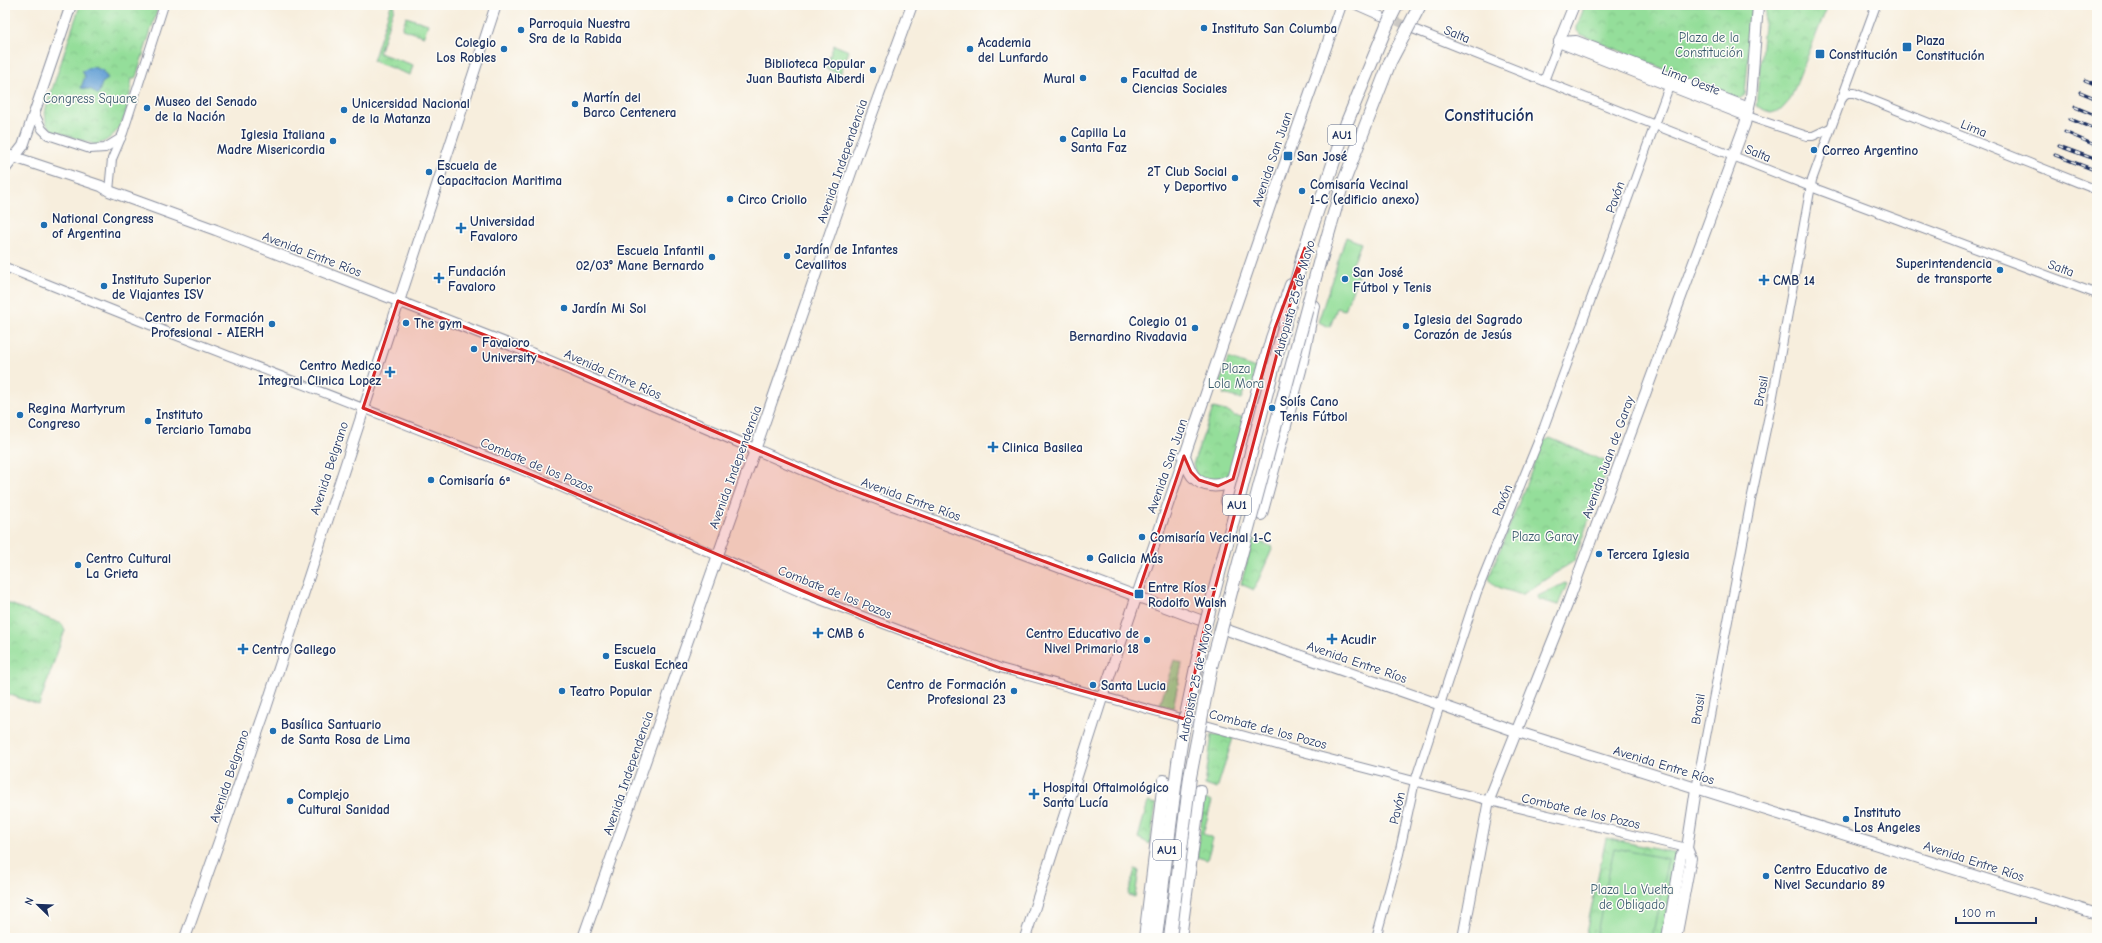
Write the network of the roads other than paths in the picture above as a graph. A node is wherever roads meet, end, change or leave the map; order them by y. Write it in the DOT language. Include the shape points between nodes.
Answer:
graph roads {
  1 [pos="71,5"];
  2 [pos="164,5"];
  3 [pos="496,5"];
  4 [pos="912,5"];
  5 [pos="1341,5"];
  6 [pos="1356,5"];
  7 [pos="1396,5"];
  8 [pos="1414,5"];
  9 [pos="1420,5"];
  10 [pos="1574,5"];
  11 [pos="1758,5"];
  12 [pos="1876,5"];
  13 [pos="1384,20"];
  14 [pos="1566,25"];
  15 [pos="1413,29"];
  16 [pos="1576,41"];
  17 [pos="1559,42"];
  18 [pos="1390,62"];
  19 [pos="1544,81"];
  20 [pos="1671,82"];
  21 [pos="1842,97"];
  22 [pos="1748,112"];
  23 [pos="35,114"];
  24 [pos="1654,125"];
  25 [pos="1830,128"];
  26 [pos="121,138"];
  27 [pos="10,156"];
  28 [pos="1733,156"];
  29 [pos="5,169"];
  30 [pos="1811,187"];
  31 [pos="2097,190"];
  32 [pos="109,191"];
  33 [pos="1305,248"];
  34 [pos="1322,252"];
  35 [pos="5,267"];
  36 [pos="2097,294"];
  37 [pos="398,301"];
  38 [pos="363,408"];
  39 [pos="755,450"];
  40 [pos="1184,456"];
  41 [pos="1233,479"];
  42 [pos="1227,501"];
  43 [pos="1261,514"];
  44 [pos="717,555"];
  45 [pos="1136,596"];
  46 [pos="1200,620"];
  47 [pos="1227,630"];
  48 [pos="1103,695"];
  49 [pos="1439,705"];
  50 [pos="1518,732"];
  51 [pos="1415,781"];
  52 [pos="1164,785"];
  53 [pos="1696,789"];
  54 [pos="1200,791"];
  55 [pos="1489,800"];
  56 [pos="1687,848"];
  57 [pos="2097,914"];
  58 [pos="185,938"];
  59 [pos="583,938"];
  60 [pos="1025,938"];
  61 [pos="1145,938"];
  62 [pos="1156,938"];
  63 [pos="1170,938"];
  64 [pos="1180,938"];
  65 [pos="1376,938"];
  66 [pos="1463,938"];
  67 [pos="1667,938"];
  68 [pos="1676,938"];
  1 -- 23 [label="main road"];
  2 -- 26 [label="street"];
  3 -- 37 [label="main road, Avenida Belgrano"];
  4 -- 39 [label="main road, Avenida Independencia"];
  5 -- 40 [label="main road, Avenida San Juan"];
  6 -- 13 [label="street"];
  7 -- 13 [label="highway, Autopista 25 de Mayo / AU1, bridge"];
  8 -- 18 [label="highway, Autopista 25 de Mayo / AU1, bridge"];
  9 -- 18 [label="highway, bridge"];
  10 -- 14 [label="main road"];
  11 -- 22 [label="main road, Avenida Juan de Garay"];
  12 -- 21 [label="street, Brasil"];
  13 -- 33 [label="highway, Autopista 25 de Mayo / AU1"];
  14 -- 16 [label="main road"];
  14 -- 17 [label="main road"];
  15 -- 19 [label="street, Salta"];
  16 -- 17 [label="main road, Lima Oeste"];
  16 -- 20 [label="main road, Lima Oeste"];
  17 -- 19 [label="street"];
  17 -- 20 [label="main road, Lima Oeste"];
  18 -- 34 [label="highway, Autopista 25 de Mayo / AU1" via="1344,182"];
  19 -- 24 [label="street, Salta"];
  20 -- 22 [label="main road, Lima Oeste"];
  20 -- 24 [label="street, Pavón"];
  21 -- 25 [label="street, Brasil"];
  21 -- 31 [label="street, Lima" via="1854,93"];
  22 -- 25 [label="street, Lima Oeste" via="1804,136 1813,136"];
  22 -- 28 [label="main road, Avenida Juan de Garay"];
  23 -- 26 [label="street" via="48,135 90,149 105,148"];
  23 -- 27 [label="main road" via="23,146"];
  24 -- 28 [label="street, Salta"];
  24 -- 49 [label="street, Pavón" via="1544,427 1477,592"];
  25 -- 30 [label="street, Brasil"];
  26 -- 32 [label="street" via="112,159"];
  27 -- 29 [label="main road"];
  27 -- 32 [label="main road, Avenida Entre Ríos" via="101,186"];
  28 -- 30 [label="street, Salta"];
  28 -- 50 [label="main road, Avenida Juan de Garay" via="1566,610"];
  30 -- 36 [label="street, Salta"];
  30 -- 53 [label="street, Brasil"];
  32 -- 37 [label="main road, Avenida Entre Ríos"];
  33 -- 41 [label="highway, bridge" via="1277,323"];
  33 -- 62 [label="highway, Autopista 25 de Mayo / AU1, bridge" via="1192,683 1178,763"];
  34 -- 43 [label="highway, bridge" via="1300,370"];
  34 -- 63 [label="highway, Autopista 25 de Mayo / AU1, bridge" via="1208,680 1190,776"];
  35 -- 38 [label="street, Combate de los Pozos"];
  37 -- 38 [label="main road, Avenida Belgrano"];
  37 -- 39 [label="main road, Avenida Entre Ríos" via="548,360"];
  38 -- 44 [label="street, Combate de los Pozos" via="539,478"];
  38 -- 58 [label="main road, Avenida Belgrano" via="266,708"];
  39 -- 44 [label="main road, Avenida Independencia"];
  39 -- 45 [label="main road, Avenida Entre Ríos" via="846,488"];
  40 -- 41 [label="highway" via="1191,472 1199,480 1218,486"];
  40 -- 45 [label="main road, Avenida San Juan"];
  41 -- 42 [label="highway"];
  44 -- 48 [label="street, Combate de los Pozos" via="824,601 1000,668"];
  44 -- 59 [label="main road, Avenida Independencia"];
  45 -- 46 [label="main road, Avenida Entre Ríos"];
  45 -- 48 [label="main road, Avenida San Juan"];
  47 -- 49 [label="main road, Avenida Entre Ríos"];
  48 -- 51 [label="street, Combate de los Pozos" via="1166,715"];
  48 -- 60 [label="main road, Avenida San Juan"];
  49 -- 50 [label="main road, Avenida Entre Ríos"];
  49 -- 51 [label="street, Pavón"];
  50 -- 53 [label="main road, Avenida Entre Ríos"];
  50 -- 55 [label="main road, Avenida Juan de Garay"];
  51 -- 55 [label="street, Combate de los Pozos"];
  51 -- 65 [label="street, Pavón" via="1399,854"];
  52 -- 61 [label="highway"];
  53 -- 56 [label="main road"];
  53 -- 57 [label="main road, Avenida Entre Ríos"];
  54 -- 64 [label="highway"];
  55 -- 56 [label="street, Combate de los Pozos"];
  55 -- 66 [label="main road, Avenida Juan de Garay"];
  56 -- 67 [label="main road" via="1681,856"];
  56 -- 68 [label="main road" via="1691,858"];
}
